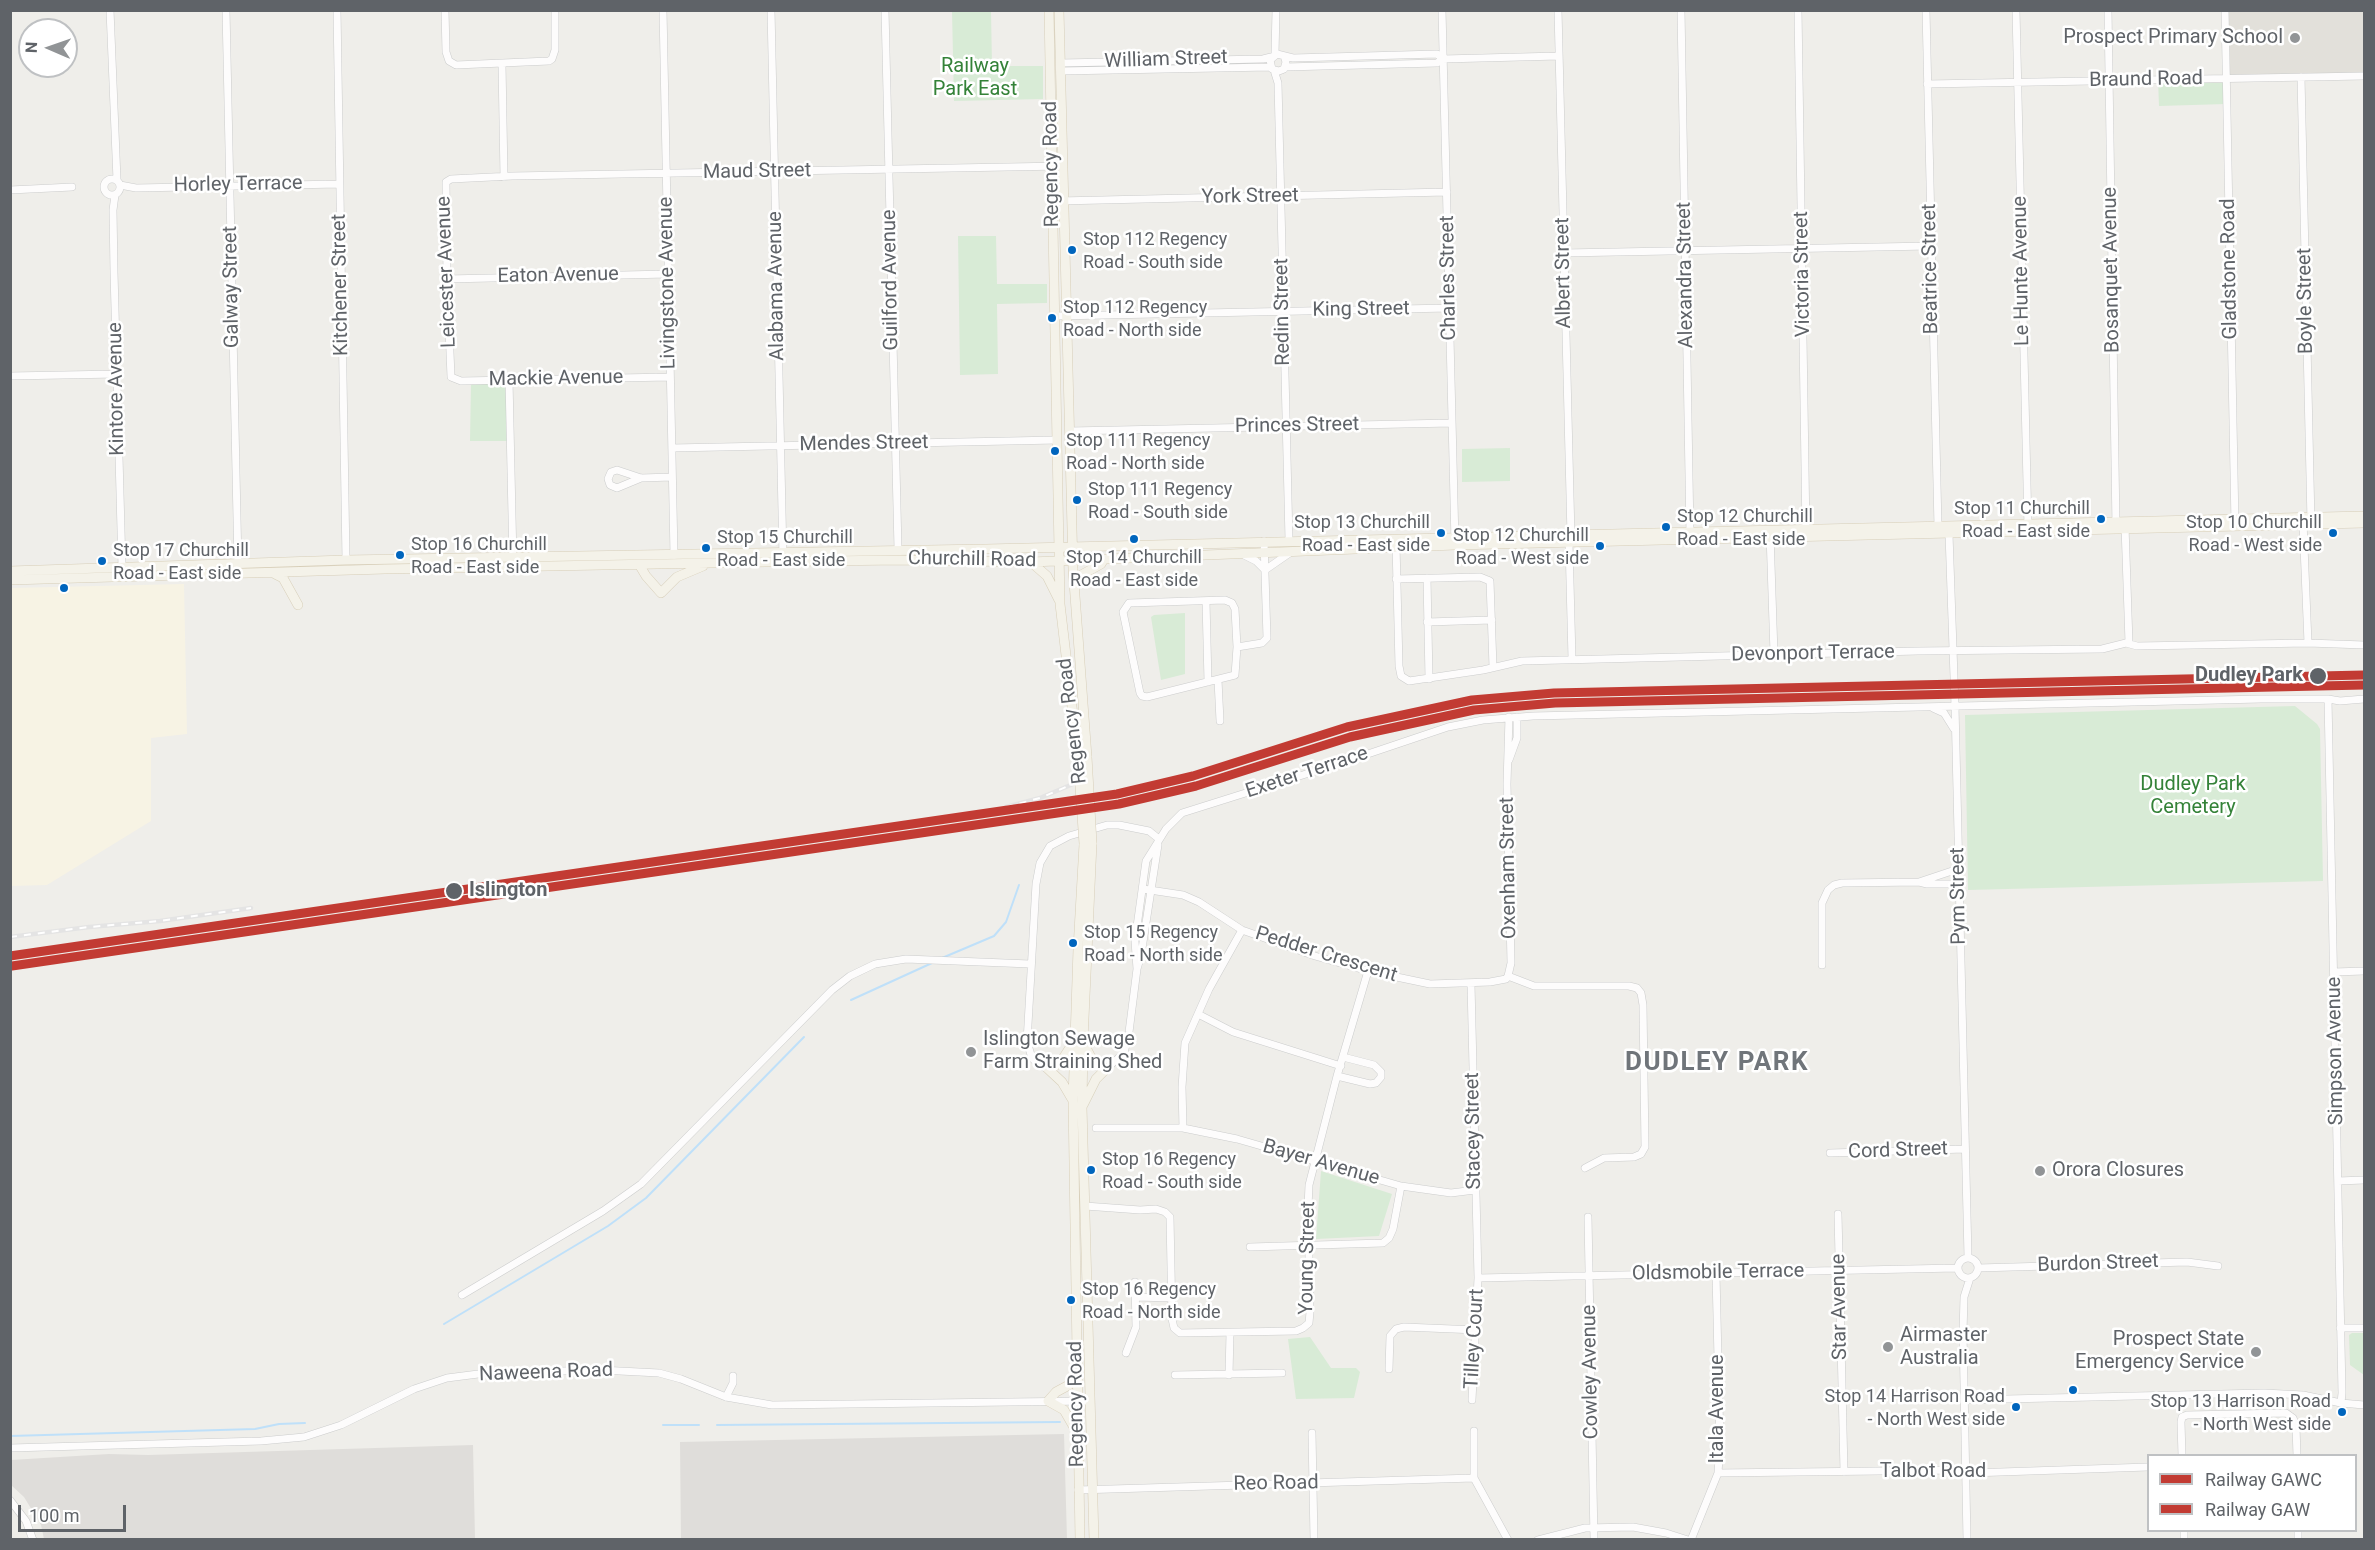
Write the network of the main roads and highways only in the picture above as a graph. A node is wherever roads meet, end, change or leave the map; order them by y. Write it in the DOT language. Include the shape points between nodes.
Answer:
graph roads {
  1 [pos="1049,10"];
  2 [pos="1059,10"];
  3 [pos="2364,516"];
  4 [pos="2307,521"];
  5 [pos="2364,523"];
  6 [pos="1916,527"];
  7 [pos="1952,530"];
  8 [pos="1806,534"];
  9 [pos="1396,543"];
  10 [pos="1059,546"];
  11 [pos="1073,546"];
  12 [pos="1073,559"];
  13 [pos="1104,559"];
  14 [pos="1059,560"];
  15 [pos="1031,562"];
  16 [pos="708,564"];
  17 [pos="640,566"];
  18 [pos="10,570"];
  19 [pos="275,574"];
  20 [pos="1074,579"];
  21 [pos="10,580"];
  22 [pos="1060,604"];
  23 [pos="298,605"];
  24 [pos="1083,757"];
  25 [pos="1078,1041"];
  26 [pos="1073,1100"];
  27 [pos="1082,1107"];
  28 [pos="1074,1206"];
  29 [pos="1084,1206"];
  30 [pos="1088,1331"];
  31 [pos="1075,1332"];
  32 [pos="1076,1374"];
  33 [pos="1077,1434"];
  34 [pos="1080,1539"];
  35 [pos="1094,1539"];
  1 -- 10 [label="main road, Regency Road"];
  2 -- 11 [label="main road, Regency Road"];
  3 -- 4 [label="main road, Churchill Road"];
  4 -- 5 [label="main road, Churchill Road"];
  4 -- 7 [label="main road, Churchill Road"];
  6 -- 7 [label="main road, Churchill Road"];
  6 -- 7 [label="main road"];
  6 -- 8 [label="main road, Churchill Road"];
  7 -- 8 [label="main road, Churchill Road"];
  8 -- 9 [label="main road, Churchill Road"];
  9 -- 11 [label="main road, Churchill Road" via="1289,540"];
  9 -- 13 [label="main road, Churchill Road"];
  10 -- 11 [label="main road, Churchill Road"];
  10 -- 14 [label="main road, Regency Road"];
  10 -- 18 [label="main road, Churchill Road"];
  11 -- 12 [label="main road, Regency Road"];
  12 -- 13 [label="main road, Churchill Road"];
  12 -- 14 [label="main road, Churchill Road"];
  12 -- 20 [label="main road, Regency Road"];
  13 -- 20 [label="main road"];
  14 -- 15 [label="main road, Churchill Road"];
  14 -- 22 [label="main road, Regency Road"];
  15 -- 16 [label="main road, Churchill Road"];
  15 -- 22 [label="main road" via="1047,576"];
  16 -- 17 [label="main road, Churchill Road"];
  16 -- 17 [label="main road" via="677,577 661,593"];
  17 -- 19 [label="main road, Churchill Road"];
  19 -- 21 [label="main road, Churchill Road"];
  19 -- 23 [label="main road" via="283,578"];
  20 -- 24 [label="main road, Regency Road"];
  22 -- 24 [label="main road, Regency Road"];
  24 -- 25 [label="main road, Regency Road, bridge" via="1088,844"];
  25 -- 26 [label="main road, Regency Road"];
  25 -- 26 [label="main road" via="1060,1063 1048,1069"];
  25 -- 27 [label="main road, Regency Road"];
  25 -- 27 [label="main road" via="1093,1061 1106,1069 1096,1079"];
  26 -- 28 [label="main road, Regency Road"];
  27 -- 29 [label="main road, Regency Road"];
  28 -- 29 [label="main road"];
  28 -- 31 [label="main road, Regency Road"];
  29 -- 30 [label="main road, Regency Road"];
  30 -- 31 [label="main road"];
  30 -- 35 [label="main road, Regency Road"];
  31 -- 32 [label="main road, Regency Road"];
  32 -- 33 [label="main road, Regency Road"];
  32 -- 33 [label="main road" via="1069,1385 1048,1401 1067,1414"];
  33 -- 34 [label="main road, Regency Road"];
}
